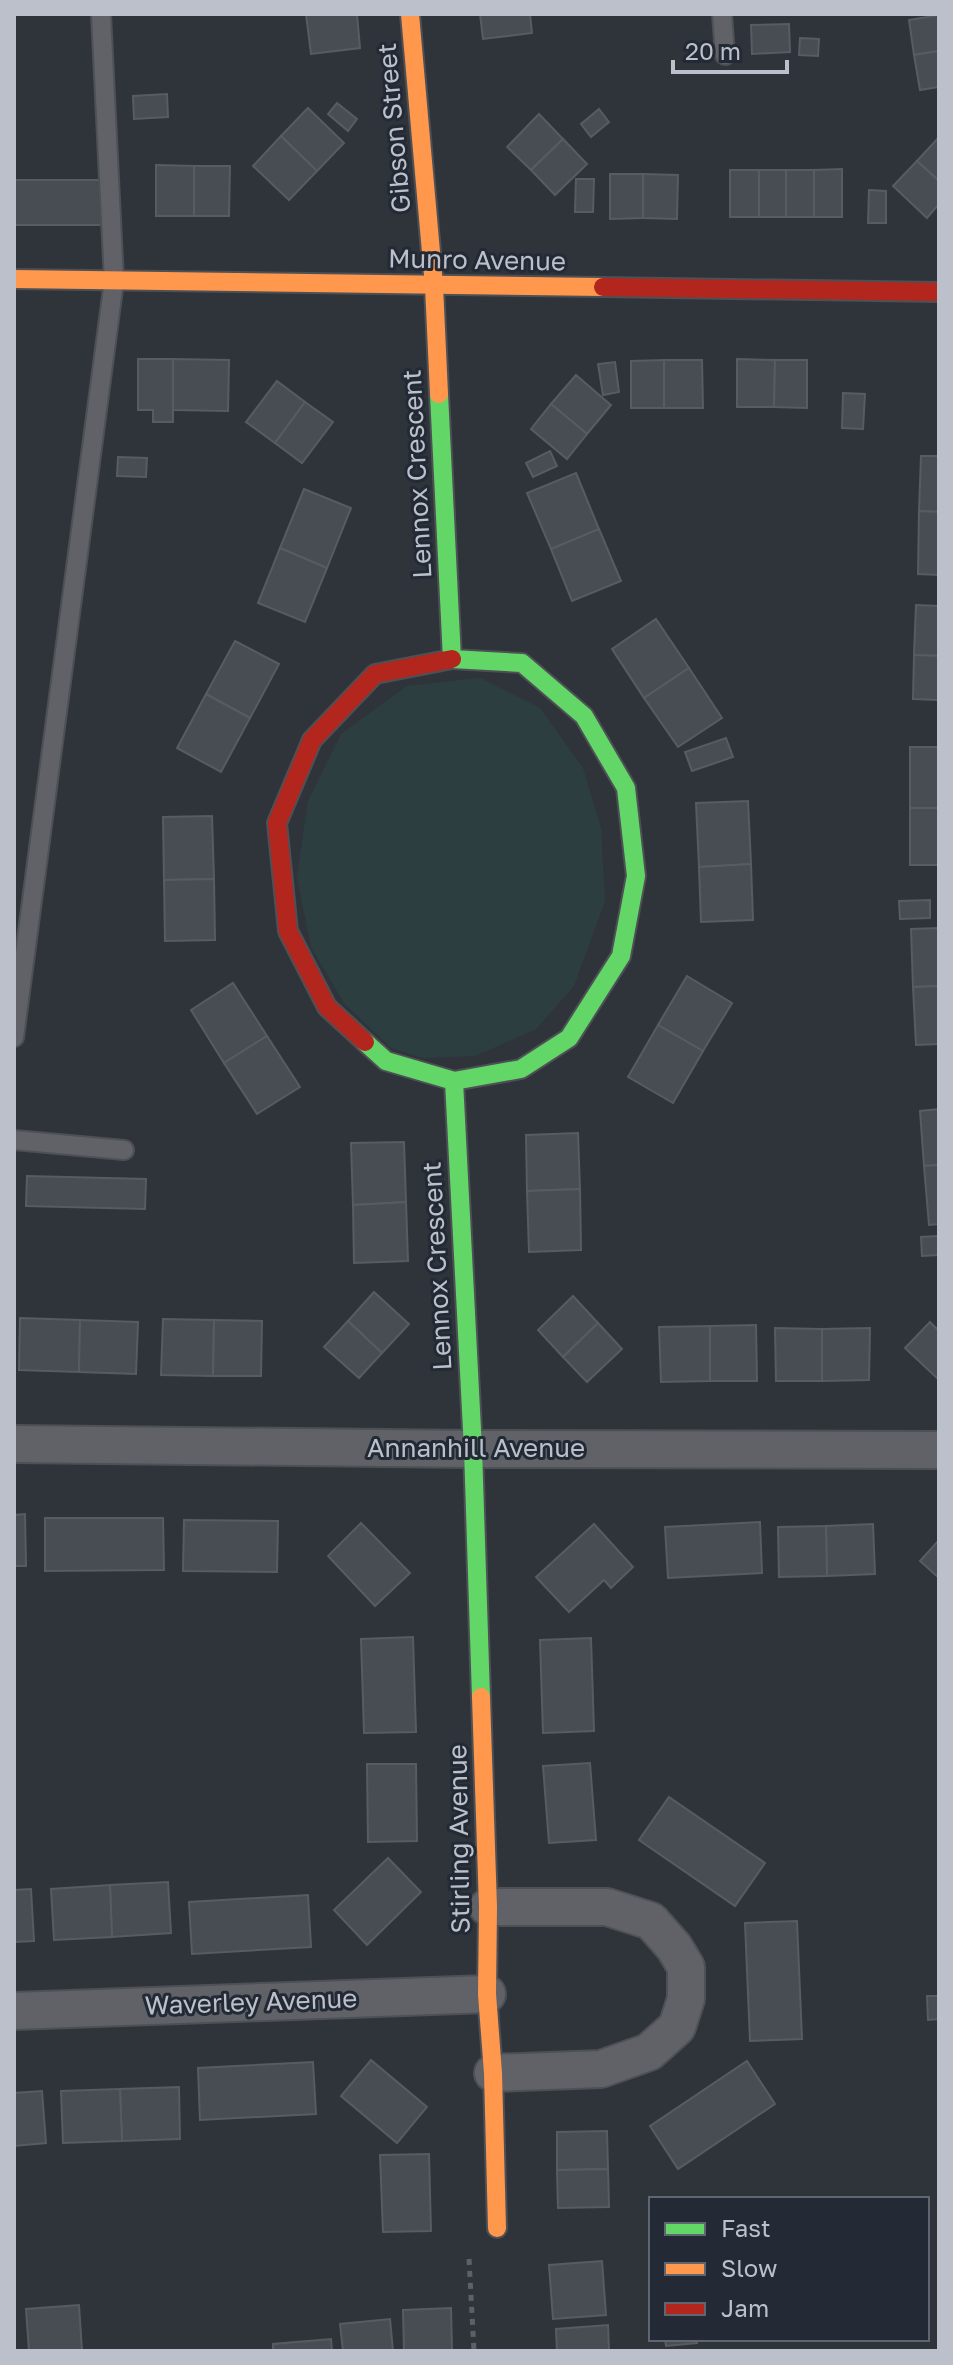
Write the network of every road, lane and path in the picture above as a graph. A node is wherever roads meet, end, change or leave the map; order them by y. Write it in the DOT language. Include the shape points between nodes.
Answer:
graph roads {
  1 [pos="101,14"];
  2 [pos="410,14"];
  3 [pos="722,14"];
  4 [pos="725,55"];
  5 [pos="14,279"];
  6 [pos="114,281"];
  7 [pos="434,286"];
  8 [pos="939,292"];
  9 [pos="452,659"];
  10 [pos="14,1037"];
  11 [pos="454,1081"];
  12 [pos="14,1140"];
  13 [pos="124,1150"];
  14 [pos="14,1444"];
  15 [pos="473,1449"];
  16 [pos="939,1450"];
  17 [pos="488,1907"];
  18 [pos="487,1994"];
  19 [pos="14,2011"];
  20 [pos="493,2073"];
  21 [pos="497,2228"];
  22 [pos="474,2351"];
  1 -- 6 [label="lane"];
  2 -- 7 [label="street, Gibson Street"];
  3 -- 4 [label="lane"];
  5 -- 6 [label="street, Munro Avenue"];
  6 -- 7 [label="street, Munro Avenue"];
  6 -- 10 [label="lane"];
  7 -- 8 [label="street, Munro Avenue"];
  7 -- 9 [label="street, Lennox Crescent"];
  9 -- 11 [label="street" via="375,674 312,740 277,823 288,931 327,1007 386,1061"];
  9 -- 11 [label="street" via="522,663 584,716 626,788 636,876 621,956 569,1038 521,1069"];
  11 -- 15 [label="street, Lennox Crescent"];
  12 -- 13 [label="lane"];
  14 -- 15 [label="street, Annanhill Avenue"];
  15 -- 16 [label="street, Annanhill Avenue"];
  15 -- 17 [label="street, Stirling Avenue"];
  17 -- 18 [label="street, Stirling Avenue"];
  17 -- 20 [label="street" via="607,1907 651,1921 686,1967 686,1999 677,2027 649,2052 601,2069"];
  18 -- 19 [label="street, Waverley Avenue"];
  18 -- 20 [label="street, Stirling Avenue"];
  20 -- 21 [label="street, Stirling Avenue"];
  21 -- 22 [label="path" via="468,2237"];
}
